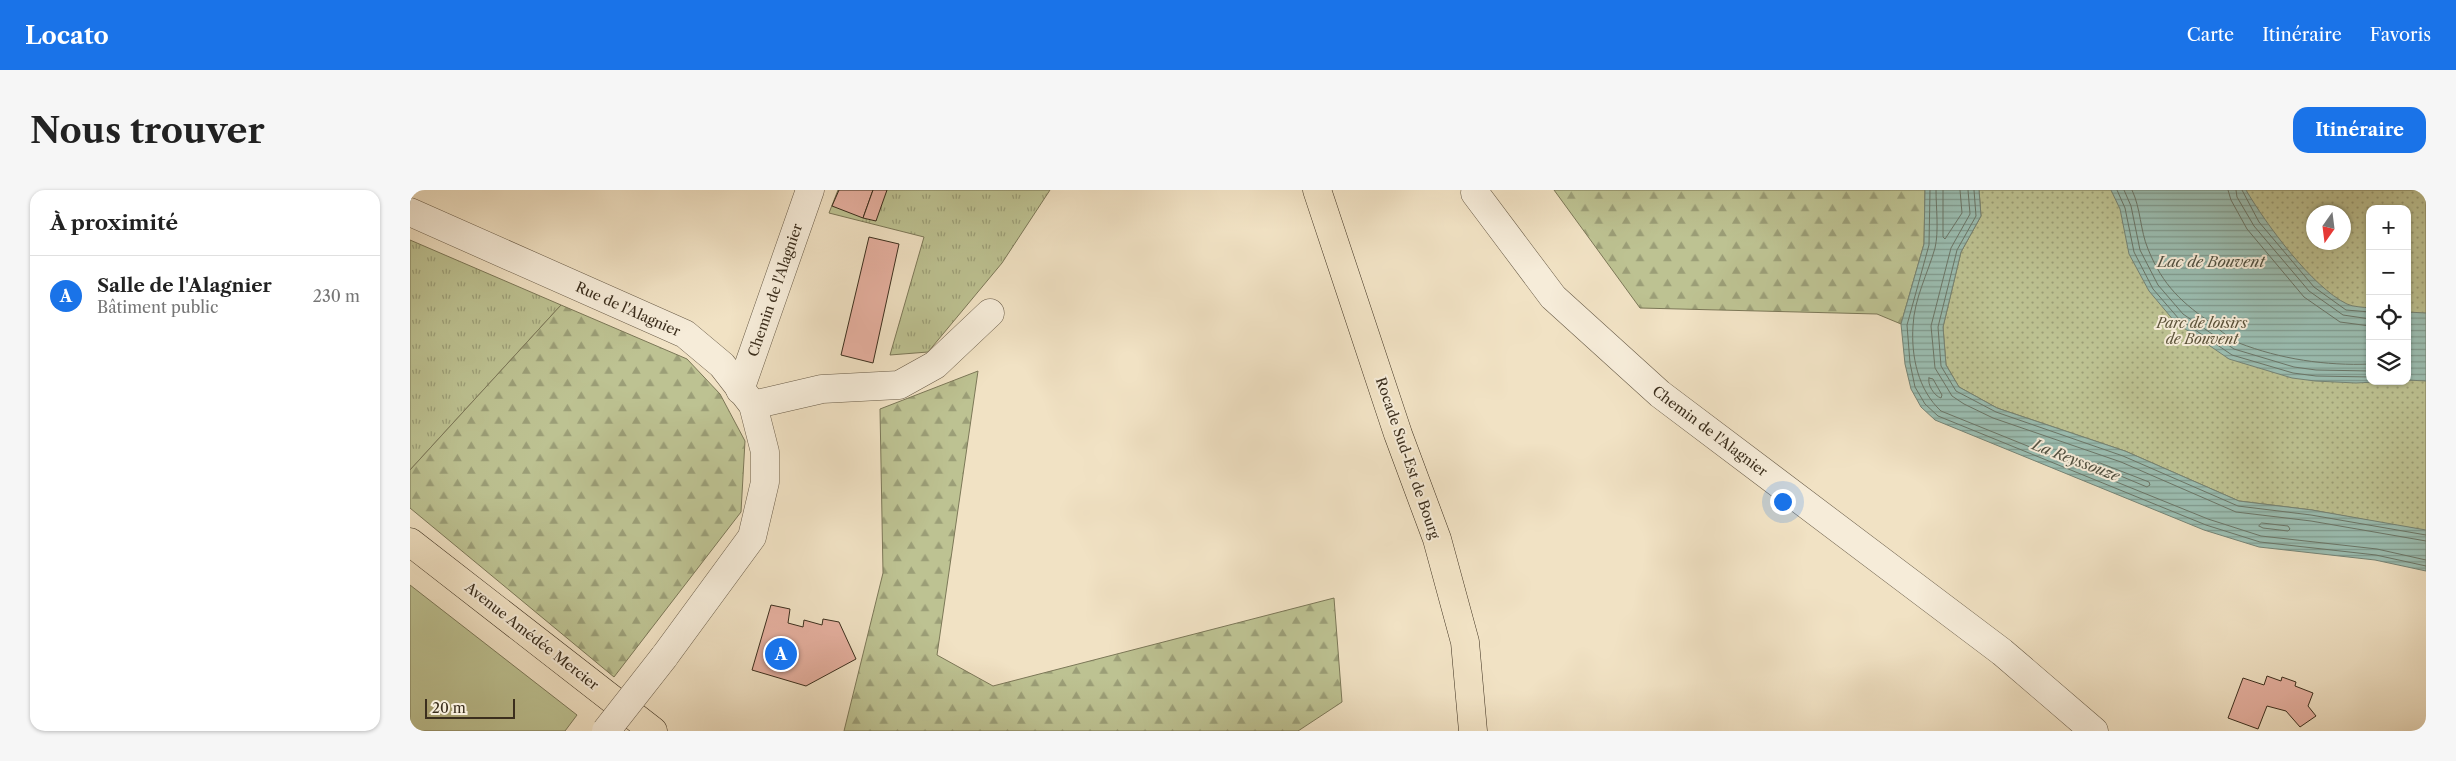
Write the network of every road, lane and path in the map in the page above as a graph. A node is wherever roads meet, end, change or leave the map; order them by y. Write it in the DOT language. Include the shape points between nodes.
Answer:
graph roads {
  1 [pos="810,190"];
  2 [pos="1317,190"];
  3 [pos="1475,193"];
  4 [pos="410,212"];
  5 [pos="990,313"];
  6 [pos="747,397"];
  7 [pos="410,542"];
  8 [pos="606,731"];
  9 [pos="653,731"];
  10 [pos="1473,731"];
  11 [pos="2094,731"];
  1 -- 6 [label="street, Chemin de l'Alagnier"];
  2 -- 10 [label="main road, Rocade Sud-Est de Bourg" via="1398,434 1437,539 1464,642"];
  3 -- 11 [label="street, Chemin de l'Alagnier" via="1553,297 1660,394 2002,652"];
  4 -- 6 [label="street, Rue de l'Alagnier" via="685,334 722,364"];
  5 -- 6 [label="street" via="935,365 898,385"];
  6 -- 8 [label="street, Rue de l'Alagnier, bridge" via="765,452 765,482 752,537"];
  7 -- 9 [label="main road, Avenue Amédée Mercier"];
}
